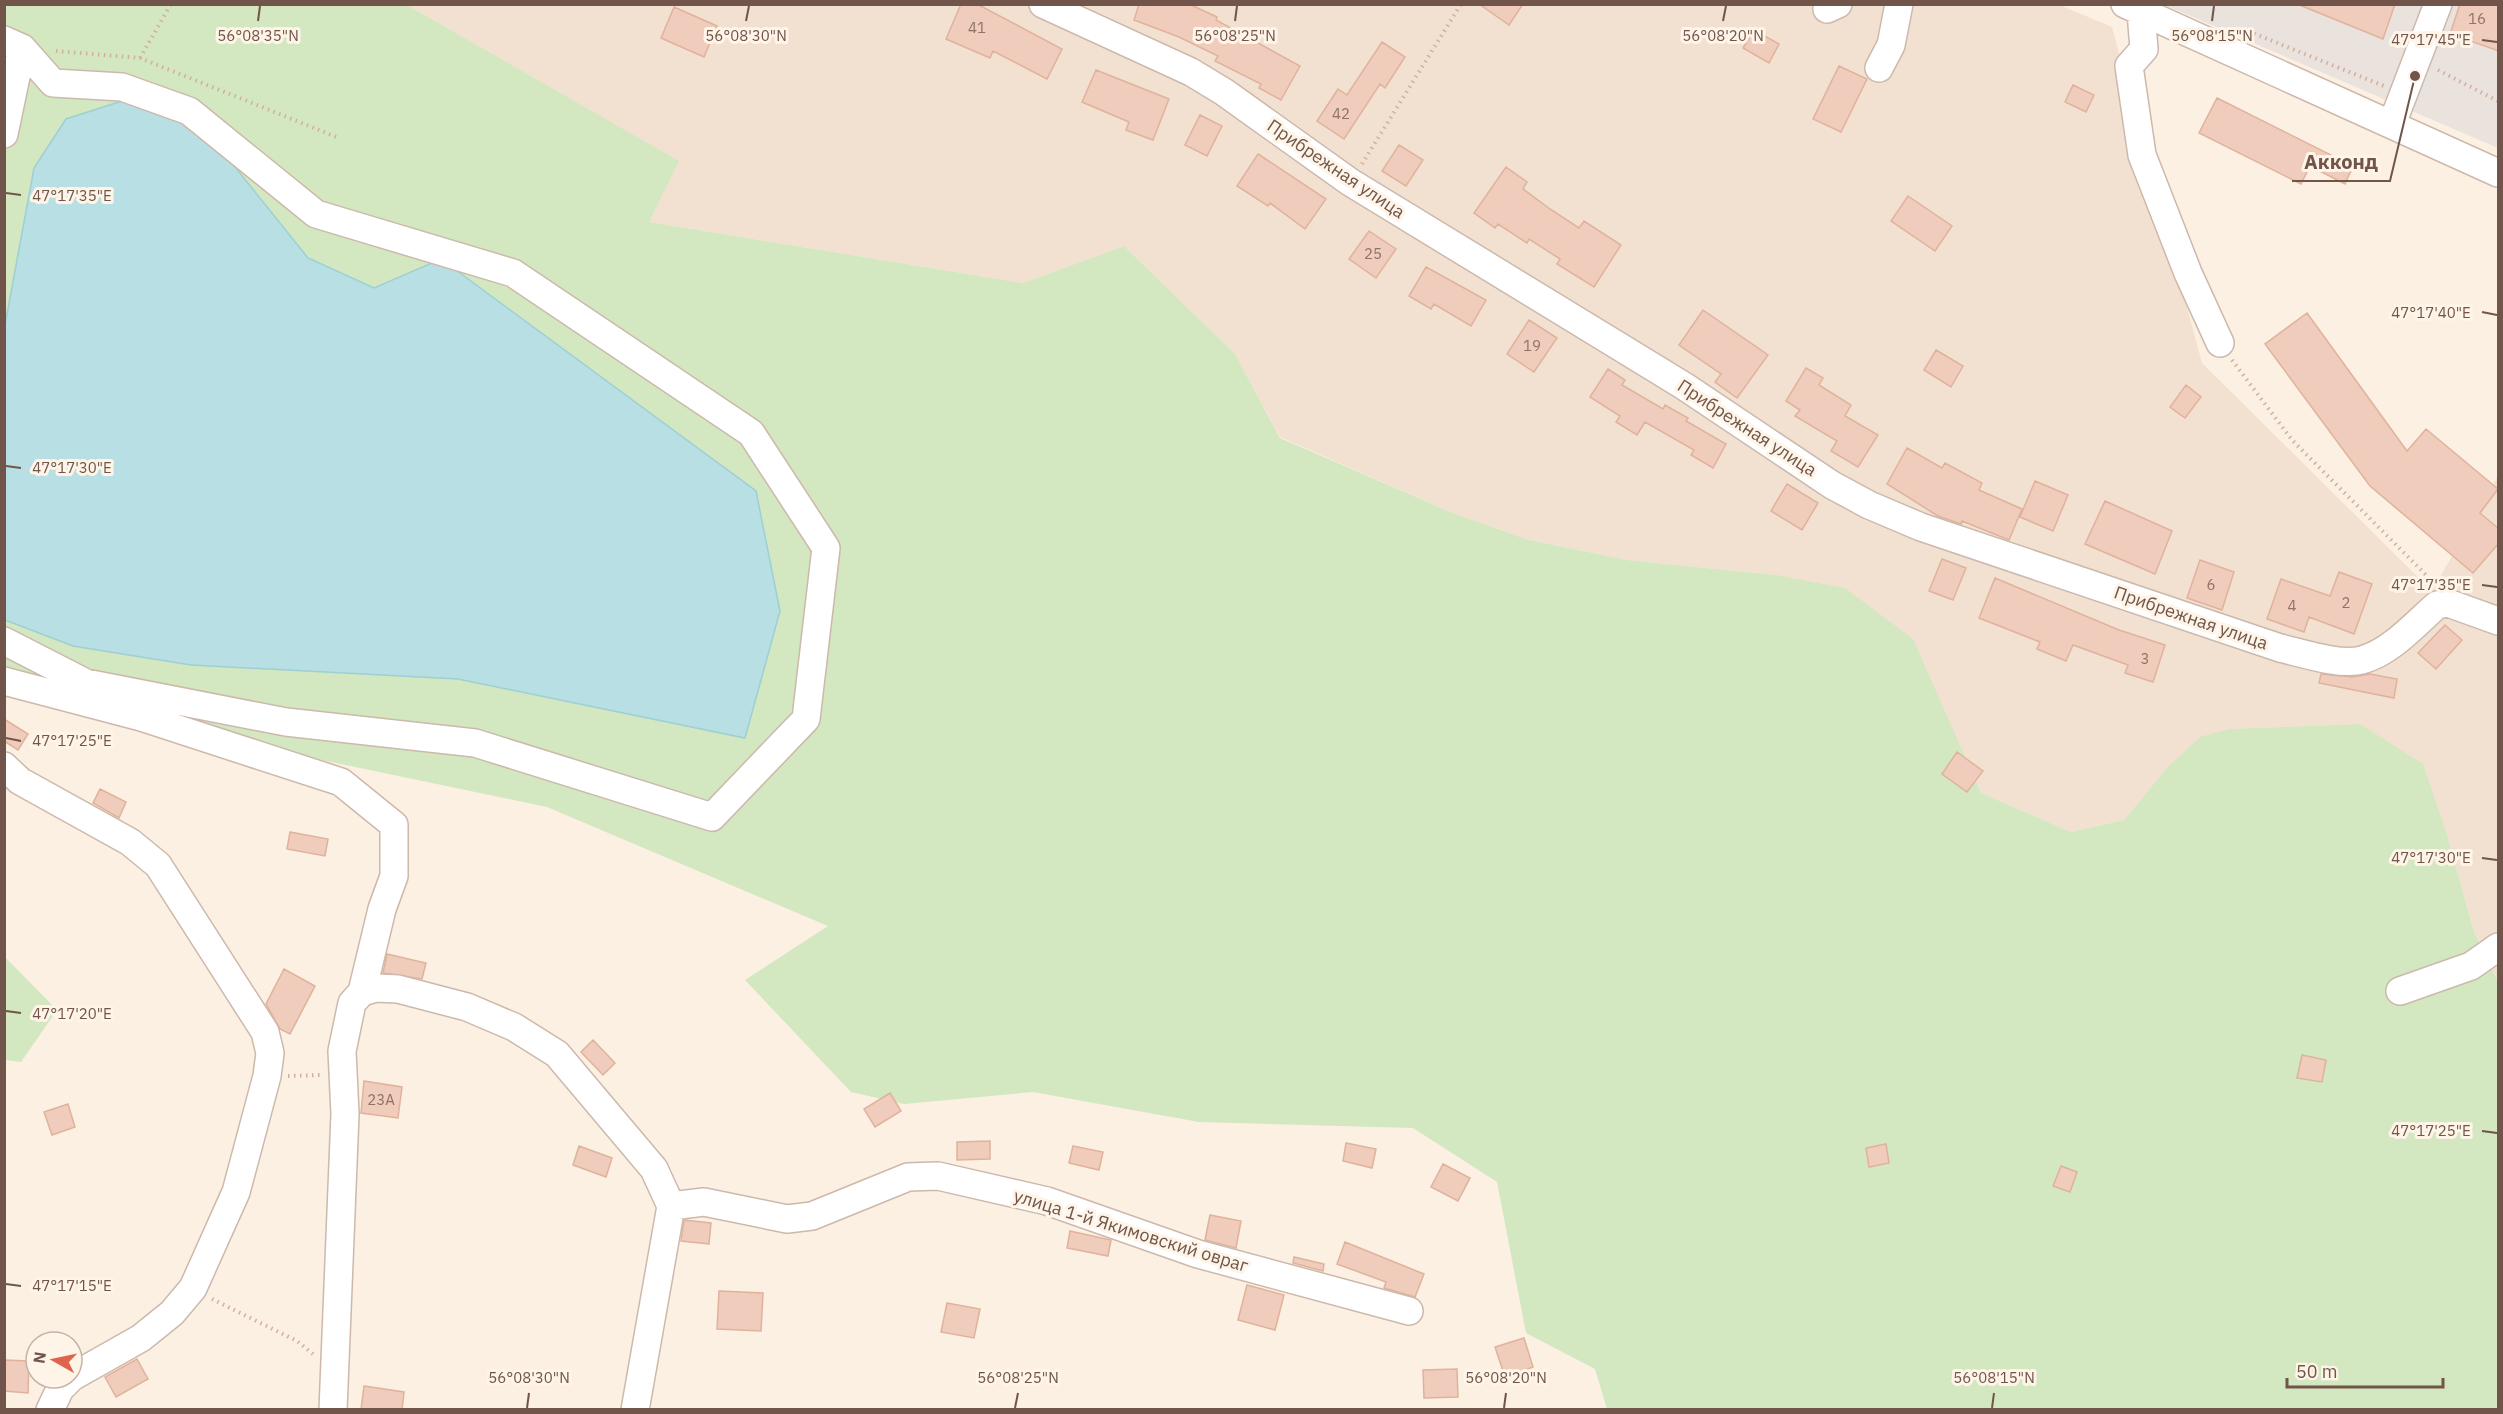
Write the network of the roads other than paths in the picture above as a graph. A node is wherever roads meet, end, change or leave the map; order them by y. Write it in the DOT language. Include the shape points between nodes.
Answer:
graph roads {
  1 [pos="1043,4"];
  2 [pos="1899,4"];
  3 [pos="2438,4"];
  4 [pos="2131,7"];
  5 [pos="13,44"];
  6 [pos="1880,68"];
  7 [pos="2392,124"];
  8 [pos="4,134"];
  9 [pos="2499,173"];
  10 [pos="2220,343"];
  11 [pos="2499,621"];
  12 [pos="4,641"];
  13 [pos="4,681"];
  14 [pos="4,766"];
  15 [pos="2499,947"];
  16 [pos="2400,991"];
  17 [pos="362,992"];
  18 [pos="670,1206"];
  19 [pos="1409,1311"];
  20 [pos="84,1370"];
  21 [pos="60,1390"];
  22 [pos="50,1410"];
  23 [pos="333,1410"];
  24 [pos="635,1410"];
  1 -- 11 [label="street, Прибрежная улица" via="1191,72 1224,92 1350,182 1684,386 1832,485 1869,505 1921,527 2280,648 2331,659 2361,661 2384,651 2437,605 2448,603"];
  2 -- 6 [label="street" via="1891,45"];
  3 -- 7 [label="street"];
  4 -- 7 [label="street"];
  4 -- 10 [label="street" via="2144,50 2129,66 2142,154"];
  5 -- 8 [label="street"];
  5 -- 12 [label="street" via="53,83 122,87 189,111 316,214 513,273 751,433 826,548 806,719 712,817 475,743 286,722 86,683"];
  7 -- 9 [label="street"];
  13 -- 17 [label="street" via="141,717 341,782 394,825 394,876"];
  14 -- 20 [label="street" via="20,781 130,842 158,866 265,1032 270,1053 236,1192 193,1288 172,1313 141,1338"];
  15 -- 16 [label="street" via="2471,966"];
  17 -- 18 [label="street" via="398,989 467,1007 514,1027 557,1054 654,1169"];
  17 -- 23 [label="street" via="352,1003 346,1021 341,1075 345,1114"];
  18 -- 19 [label="street, улица 1-й Якимовский овраг" via="704,1202 787,1219 812,1216 908,1178 938,1176 1047,1201 1198,1254"];
  18 -- 24 [label="street"];
  21 -- 22 [label="street"];
}
